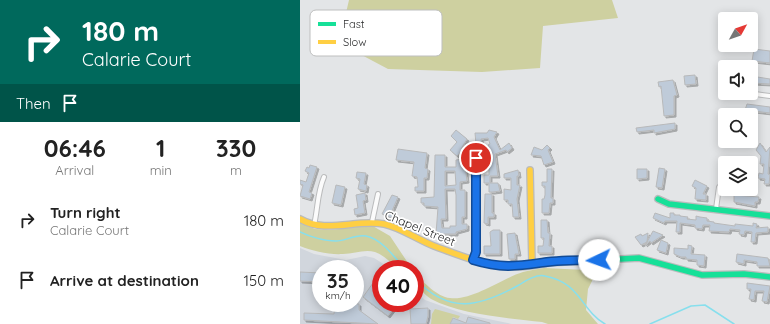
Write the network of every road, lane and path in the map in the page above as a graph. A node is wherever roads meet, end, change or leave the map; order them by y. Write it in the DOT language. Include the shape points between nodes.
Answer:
graph roads {
  1 [pos="758,94"];
  2 [pos="770,96"];
  3 [pos="476,158"];
  4 [pos="530,170"];
  5 [pos="324,177"];
  6 [pos="378,194"];
  7 [pos="718,194"];
  8 [pos="658,199"];
  9 [pos="716,209"];
  10 [pos="770,216"];
  11 [pos="300,219"];
  12 [pos="372,222"];
  13 [pos="314,226"];
  14 [pos="473,260"];
  15 [pos="532,265"];
  16 [pos="770,277"];
  1 -- 2 [label="street"];
  3 -- 14 [label="street" via="476,252"];
  4 -- 15 [label="street"];
  5 -- 13 [label="street" via="318,190 318,209"];
  6 -- 12 [label="street"];
  7 -- 9 [label="street"];
  8 -- 9 [label="street" via="669,204"];
  9 -- 10 [label="street"];
  11 -- 13 [label="street, Chapel Street"];
  12 -- 13 [label="street, Chapel Street" via="331,227"];
  12 -- 14 [label="street, Chapel Street" via="390,226 427,244"];
  14 -- 15 [label="street, Chapel Street" via="502,267"];
  15 -- 16 [label="street, Chapel Street" via="639,258 702,274"];
}
